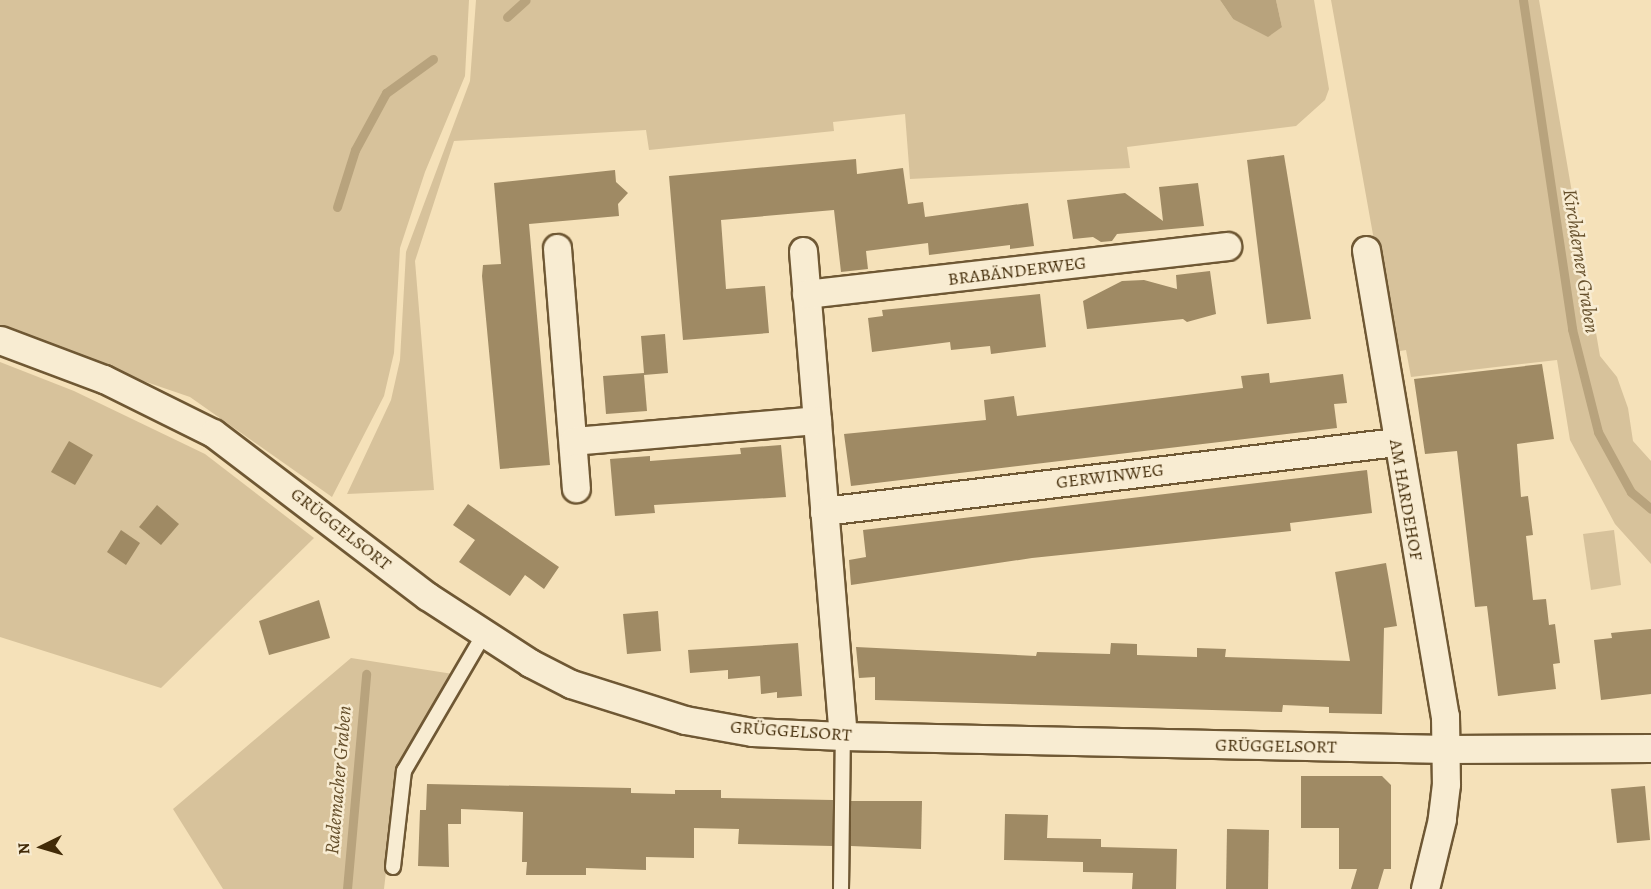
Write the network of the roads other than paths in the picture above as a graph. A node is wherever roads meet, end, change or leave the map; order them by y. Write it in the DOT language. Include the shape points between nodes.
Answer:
graph roads {
  1 [pos="1227,246"];
  2 [pos="557,248"];
  3 [pos="1366,250"];
  4 [pos="803,251"];
  5 [pos="806,294"];
  6 [pos="0,340"];
  7 [pos="817,420"];
  8 [pos="573,441"];
  9 [pos="1396,442"];
  10 [pos="576,488"];
  11 [pos="824,511"];
  12 [pos="483,636"];
  13 [pos="843,736"];
  14 [pos="1651,748"];
  15 [pos="1447,749"];
  16 [pos="393,867"];
  17 [pos="841,889"];
  18 [pos="1425,889"];
  1 -- 5 [label="street, BRABÄNDERWEG"];
  2 -- 8 [label="street"];
  3 -- 9 [label="street, AM HARDEHOF"];
  4 -- 5 [label="street"];
  5 -- 7 [label="street"];
  6 -- 12 [label="street, GRÜGGELSORT" via="104,379 213,433"];
  7 -- 8 [label="street"];
  7 -- 11 [label="street"];
  8 -- 10 [label="street"];
  9 -- 11 [label="street, GERWINWEG"];
  9 -- 15 [label="street, AM HARDEHOF" via="1445,716"];
  11 -- 13 [label="street"];
  12 -- 13 [label="street, GRÜGGELSORT" via="571,684 628,705 752,732"];
  12 -- 16 [label="lane" via="404,771"];
  13 -- 15 [label="street, GRÜGGELSORT"];
  13 -- 17 [label="lane"];
  14 -- 15 [label="street, GRÜGGELSORT"];
  15 -- 18 [label="street, AM HARDEHOF" via="1442,819"];
}
